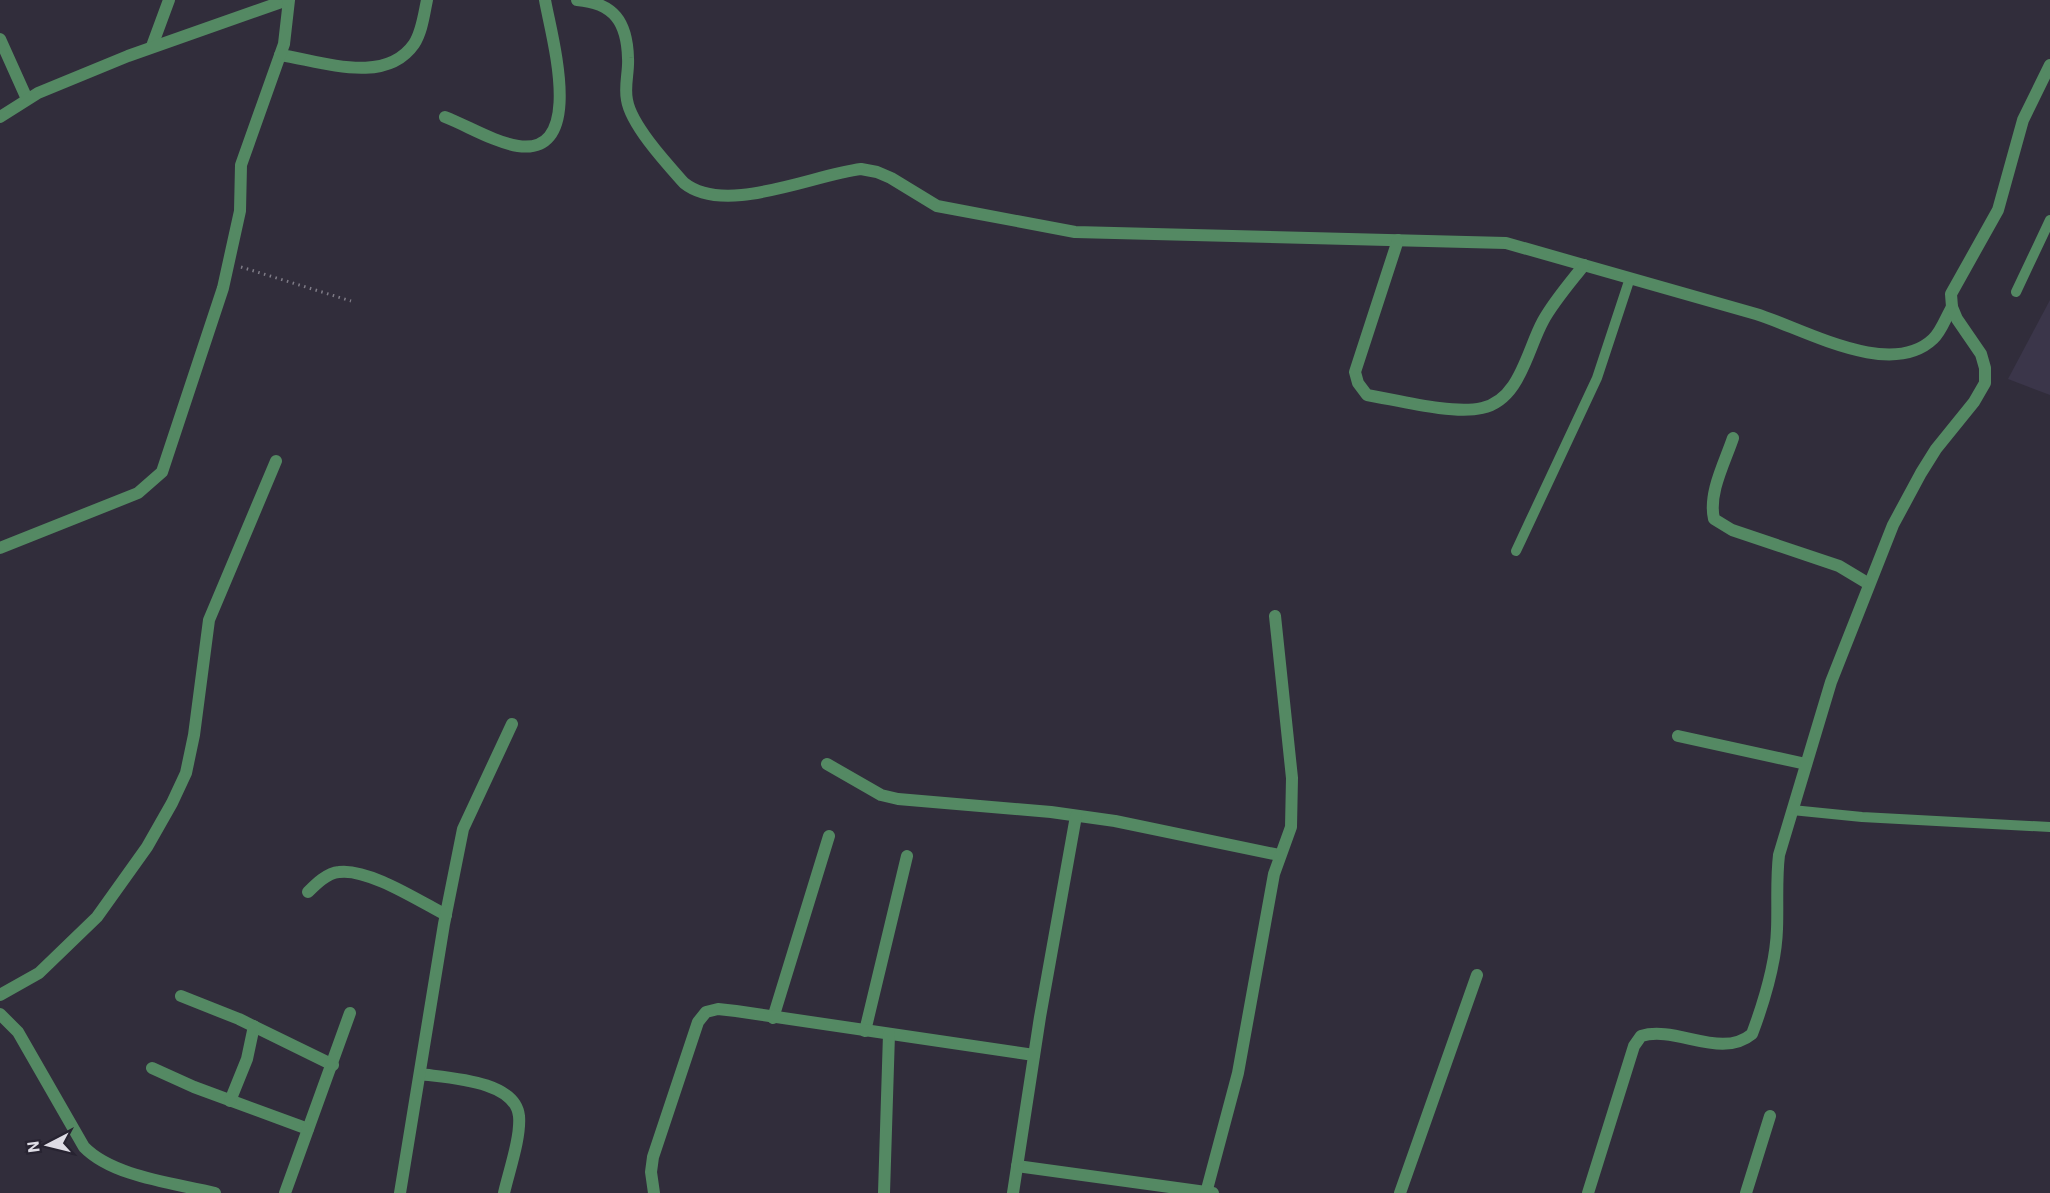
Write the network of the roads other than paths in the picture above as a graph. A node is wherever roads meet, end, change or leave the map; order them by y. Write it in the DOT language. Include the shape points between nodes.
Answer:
graph roads {
  1 [pos="169,0"];
  2 [pos="288,0"];
  3 [pos="427,0"];
  4 [pos="545,0"];
  5 [pos="578,0"];
  6 [pos="0,39"];
  7 [pos="152,46"];
  8 [pos="280,55"];
  9 [pos="2050,65"];
  10 [pos="27,99"];
  11 [pos="0,117"];
  12 [pos="446,117"];
  13 [pos="2050,220"];
  14 [pos="1398,240"];
  15 [pos="1584,265"];
  16 [pos="1630,278"];
  17 [pos="2016,292"];
  18 [pos="1952,307"];
  19 [pos="1733,438"];
  20 [pos="276,461"];
  21 [pos="0,548"];
  22 [pos="1516,551"];
  23 [pos="1869,584"];
  24 [pos="1275,616"];
  25 [pos="512,724"];
  26 [pos="1678,736"];
  27 [pos="827,764"];
  28 [pos="1806,764"];
  29 [pos="1792,810"];
  30 [pos="1076,816"];
  31 [pos="2050,827"];
  32 [pos="829,836"];
  33 [pos="1280,855"];
  34 [pos="907,856"];
  35 [pos="308,892"];
  36 [pos="446,915"];
  37 [pos="1477,975"];
  38 [pos="0,995"];
  39 [pos="181,996"];
  40 [pos="350,1013"];
  41 [pos="0,1014"];
  42 [pos="773,1018"];
  43 [pos="254,1026"];
  44 [pos="865,1031"];
  45 [pos="889,1034"];
  46 [pos="1034,1055"];
  47 [pos="333,1065"];
  48 [pos="152,1068"];
  49 [pos="420,1074"];
  50 [pos="230,1101"];
  51 [pos="1770,1116"];
  52 [pos="308,1129"];
  53 [pos="1017,1166"];
  54 [pos="215,1193"];
  55 [pos="285,1193"];
  56 [pos="400,1193"];
  57 [pos="504,1193"];
  58 [pos="654,1193"];
  59 [pos="884,1193"];
  60 [pos="1013,1193"];
  61 [pos="1209,1193"];
  62 [pos="1400,1193"];
  63 [pos="1588,1193"];
  64 [pos="1746,1193"];
  1 -- 7 [label="street"];
  2 -- 7 [label="street"];
  2 -- 8 [label="street" via="288,24"];
  3 -- 8 [label="street" via="415,43 402,57 386,65 365,69"];
  4 -- 12 [label="street" via="560,105 557,127 547,140 533,146 517,146"];
  5 -- 14 [label="street" via="594,2 617,16 627,43 627,100 632,114 684,183 711,196 737,196 861,169 891,178 937,206 1048,228 1098,233"];
  6 -- 10 [label="street"];
  7 -- 10 [label="street"];
  8 -- 21 [label="street" via="241,165 240,211 229,263 162,472 138,493"];
  9 -- 18 [label="street" via="2023,120 1998,210 1952,294"];
  10 -- 11 [label="street"];
  13 -- 17 [label="lane"];
  14 -- 15 [label="street" via="1490,241"];
  14 -- 15 [label="street" via="1355,372 1358,383 1367,395 1465,410 1499,402 1522,371 1543,321"];
  15 -- 16 [label="street"];
  16 -- 18 [label="street" via="1776,320 1829,343 1869,353 1888,354 1922,347 1935,338"];
  16 -- 22 [label="lane" via="1597,378"];
  18 -- 23 [label="street" via="1981,354 1985,383 1916,480"];
  19 -- 23 [label="street" via="1714,496 1714,519 1732,530 1839,566"];
  20 -- 38 [label="street" via="209,620 194,735 186,773 172,803 147,847 97,917 39,973"];
  23 -- 28 [label="street" via="1831,682"];
  24 -- 33 [label="street" via="1292,778 1291,827"];
  25 -- 36 [label="street" via="463,829"];
  26 -- 28 [label="street"];
  27 -- 30 [label="street" via="881,795 898,799"];
  28 -- 29 [label="street"];
  29 -- 31 [label="lane" via="1862,818"];
  29 -- 63 [label="street" via="1779,855 1774,950 1752,1034 1744,1041 1730,1043 1659,1033 1641,1036 1634,1046"];
  30 -- 33 [label="street"];
  30 -- 46 [label="street"];
  32 -- 42 [label="street"];
  33 -- 61 [label="street" via="1238,1073"];
  34 -- 44 [label="street"];
  35 -- 36 [label="street" via="337,872 353,873 374,879"];
  36 -- 49 [label="street"];
  37 -- 62 [label="street"];
  39 -- 43 [label="street"];
  40 -- 47 [label="street"];
  41 -- 54 [label="street" via="18,1032 79,1139 95,1159 115,1168"];
  42 -- 44 [label="street"];
  42 -- 58 [label="street" via="718,1009 706,1012 698,1022 653,1157"];
  43 -- 47 [label="street"];
  43 -- 50 [label="street" via="247,1059"];
  44 -- 45 [label="street"];
  45 -- 46 [label="street"];
  45 -- 59 [label="street"];
  46 -- 53 [label="street"];
  47 -- 52 [label="street"];
  48 -- 50 [label="street"];
  49 -- 56 [label="street"];
  49 -- 57 [label="street" via="495,1089 507,1093 517,1105 519,1118"];
  50 -- 52 [label="street"];
  51 -- 64 [label="street"];
  52 -- 55 [label="street"];
  53 -- 60 [label="street"];
  53 -- 61 [label="street"];
}
